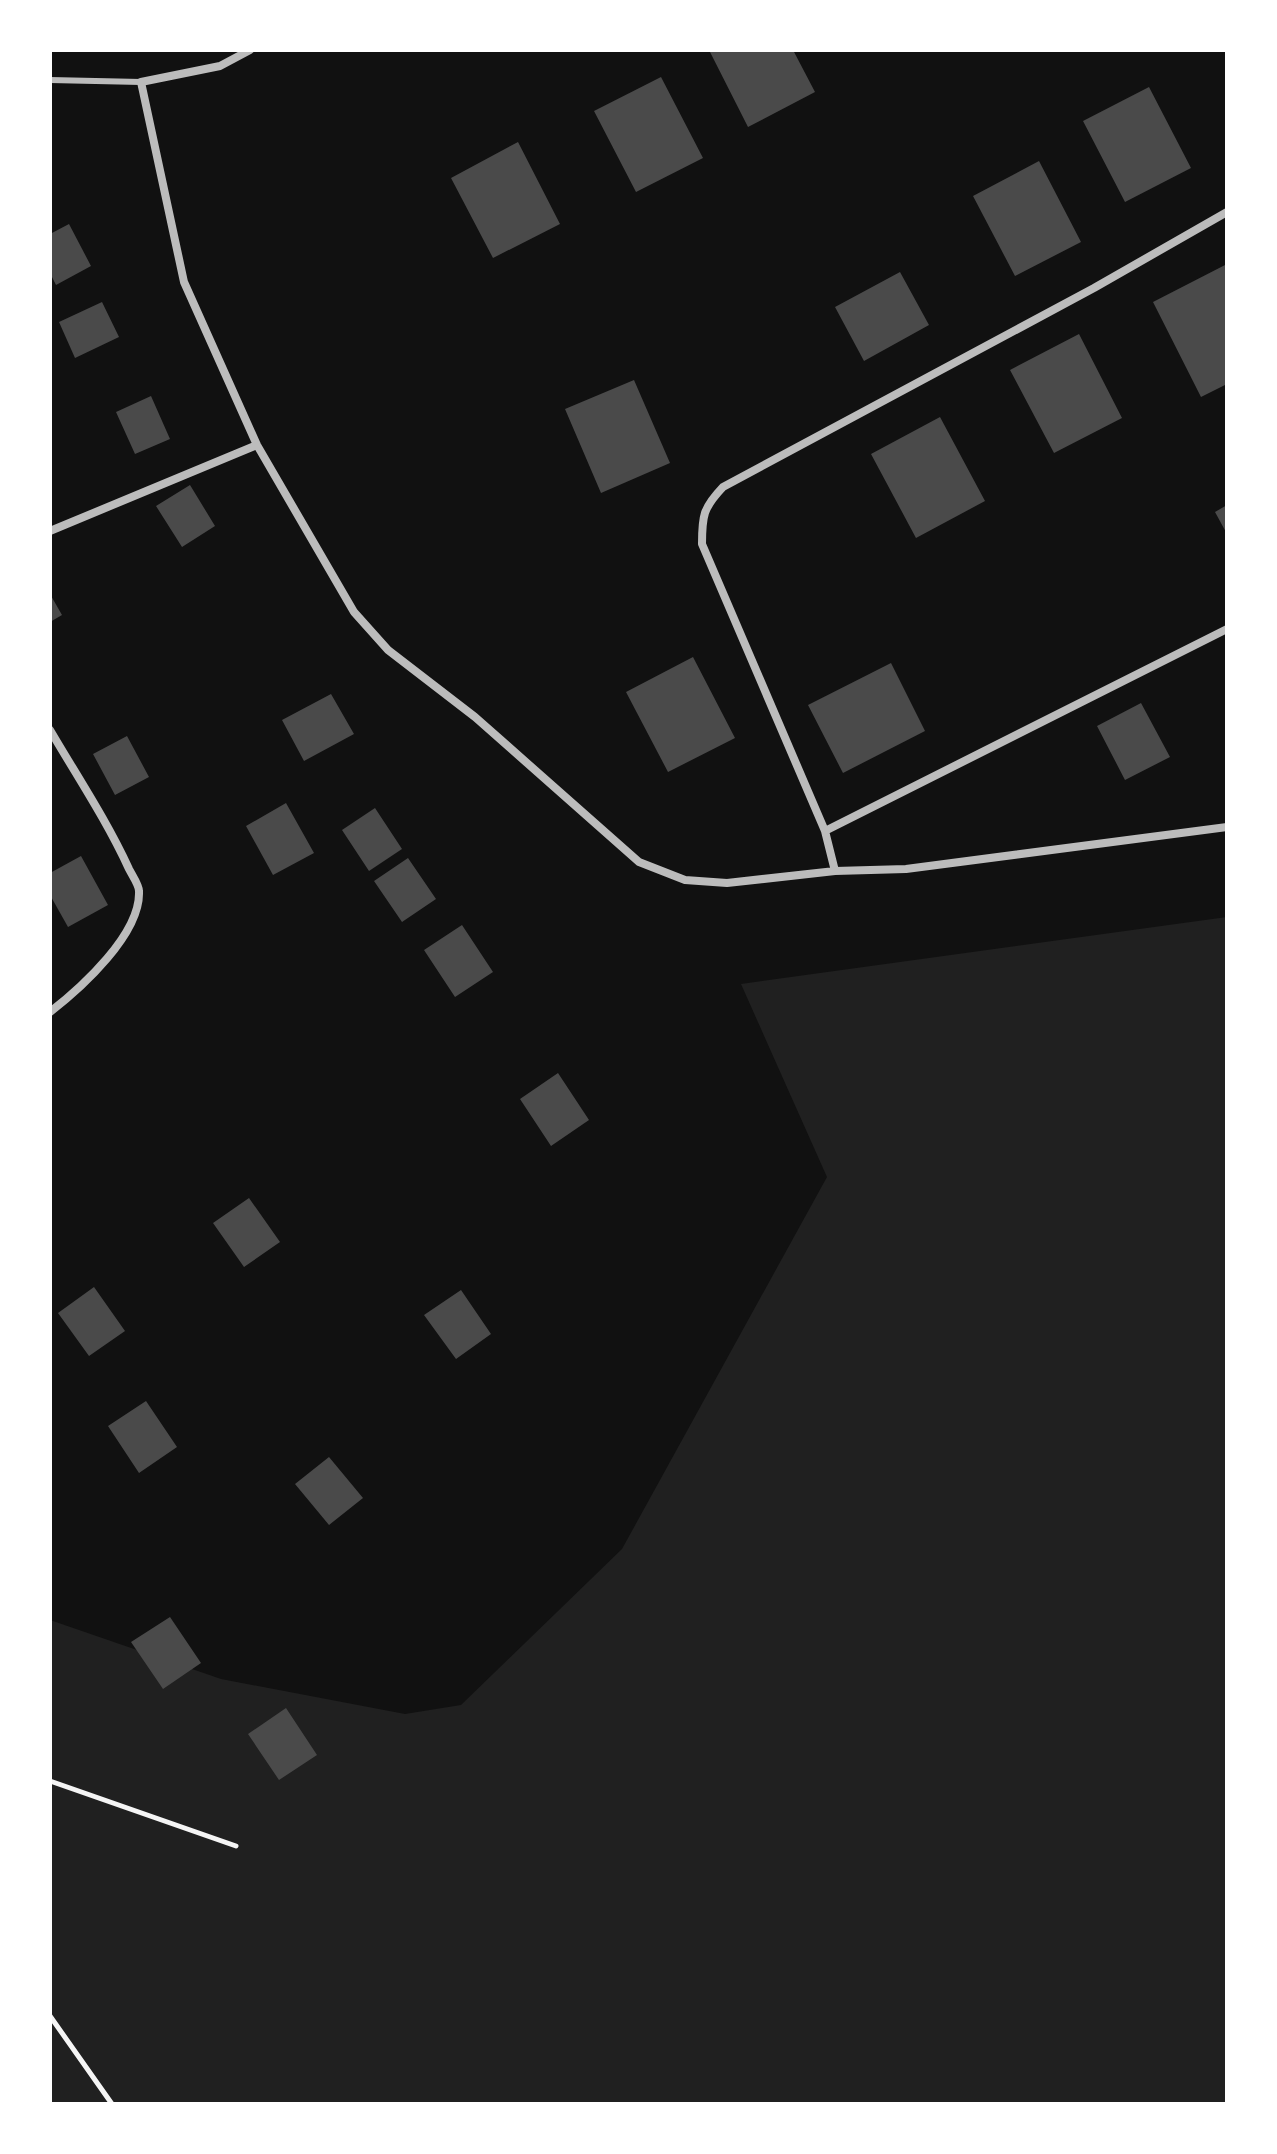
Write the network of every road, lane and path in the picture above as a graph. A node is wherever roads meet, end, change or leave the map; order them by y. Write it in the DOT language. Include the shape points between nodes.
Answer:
graph roads {
  1 [pos="250,50"];
  2 [pos="50,80"];
  3 [pos="141,82"];
  4 [pos="1227,212"];
  5 [pos="257,445"];
  6 [pos="50,531"];
  7 [pos="1227,629"];
  8 [pos="50,730"];
  9 [pos="1227,827"];
  10 [pos="825,831"];
  11 [pos="835,871"];
  12 [pos="50,1012"];
  13 [pos="50,1781"];
  14 [pos="236,1846"];
  15 [pos="50,2016"];
  16 [pos="112,2104"];
  1 -- 3 [label="street" via="220,66"];
  2 -- 3 [label="lane"];
  3 -- 5 [label="street" via="184,282"];
  4 -- 10 [label="street" via="723,487 710,501 702,516 702,544"];
  5 -- 6 [label="street"];
  5 -- 11 [label="street" via="354,612 388,650 475,717 639,862 685,880 727,883"];
  7 -- 10 [label="street"];
  8 -- 12 [label="street" via="139,890 133,917 116,947 79,990"];
  9 -- 11 [label="street" via="906,869"];
  10 -- 11 [label="street"];
  13 -- 14 [label="path"];
  15 -- 16 [label="path"];
}
